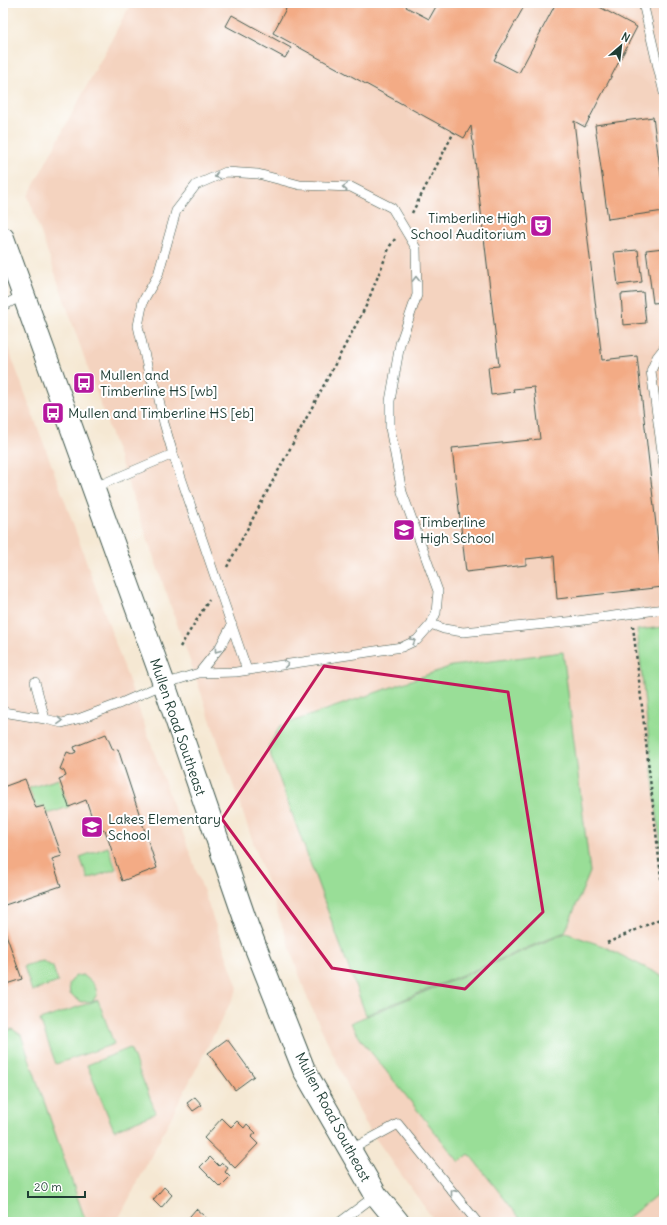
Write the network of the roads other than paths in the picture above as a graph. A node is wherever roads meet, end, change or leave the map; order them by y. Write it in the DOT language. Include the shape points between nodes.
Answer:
graph roads {
  1 [pos="643,3"];
  2 [pos="664,93"];
  3 [pos="3,238"];
  4 [pos="23,296"];
  5 [pos="3,306"];
  6 [pos="664,348"];
  7 [pos="173,454"];
  8 [pos="664,466"];
  9 [pos="93,488"];
  10 [pos="664,609"];
  11 [pos="431,624"];
  12 [pos="232,625"];
  13 [pos="247,670"];
  14 [pos="199,673"];
  15 [pos="35,682"];
  16 [pos="164,684"];
  17 [pos="3,712"];
  18 [pos="45,719"];
  19 [pos="350,1150"];
  20 [pos="376,1195"];
  21 [pos="340,1222"];
  22 [pos="398,1222"];
  23 [pos="477,1222"];
  1 -- 2 [label="lane"];
  3 -- 4 [label="street, Mullen Road Southeast"];
  4 -- 5 [label="lane"];
  4 -- 9 [label="street, Mullen Road Southeast"];
  6 -- 8 [label="lane" via="651,371"];
  7 -- 9 [label="lane"];
  11 -- 7 [label="lane, one-way" via="436,613 438,591 402,492 390,428 390,401 400,344 416,295 416,248 392,208 351,186 300,185 258,174 226,172 196,185 176,211 158,275 143,301 138,326 149,374 157,390"];
  7 -- 12 [label="lane"];
  9 -- 16 [label="street, Mullen Road Southeast"];
  10 -- 11 [label="lane" via="577,621 462,632"];
  13 -- 11 [label="lane, one-way" via="402,647 417,640"];
  12 -- 13 [label="lane"];
  12 -- 14 [label="lane, one-way" via="220,647"];
  13 -- 14 [label="lane"];
  14 -- 16 [label="lane"];
  15 -- 18 [label="lane"];
  18 -- 16 [label="lane, one-way" via="62,723 81,718"];
  16 -- 19 [label="street, Mullen Road Southeast" via="248,928 304,1070"];
  17 -- 18 [label="lane"];
  19 -- 20 [label="street, Mullen Road Southeast"];
  23 -- 19 [label="lane, one-way" via="398,1124"];
  20 -- 21 [label="lane"];
  20 -- 22 [label="street, Mullen Road Southeast"];
}
